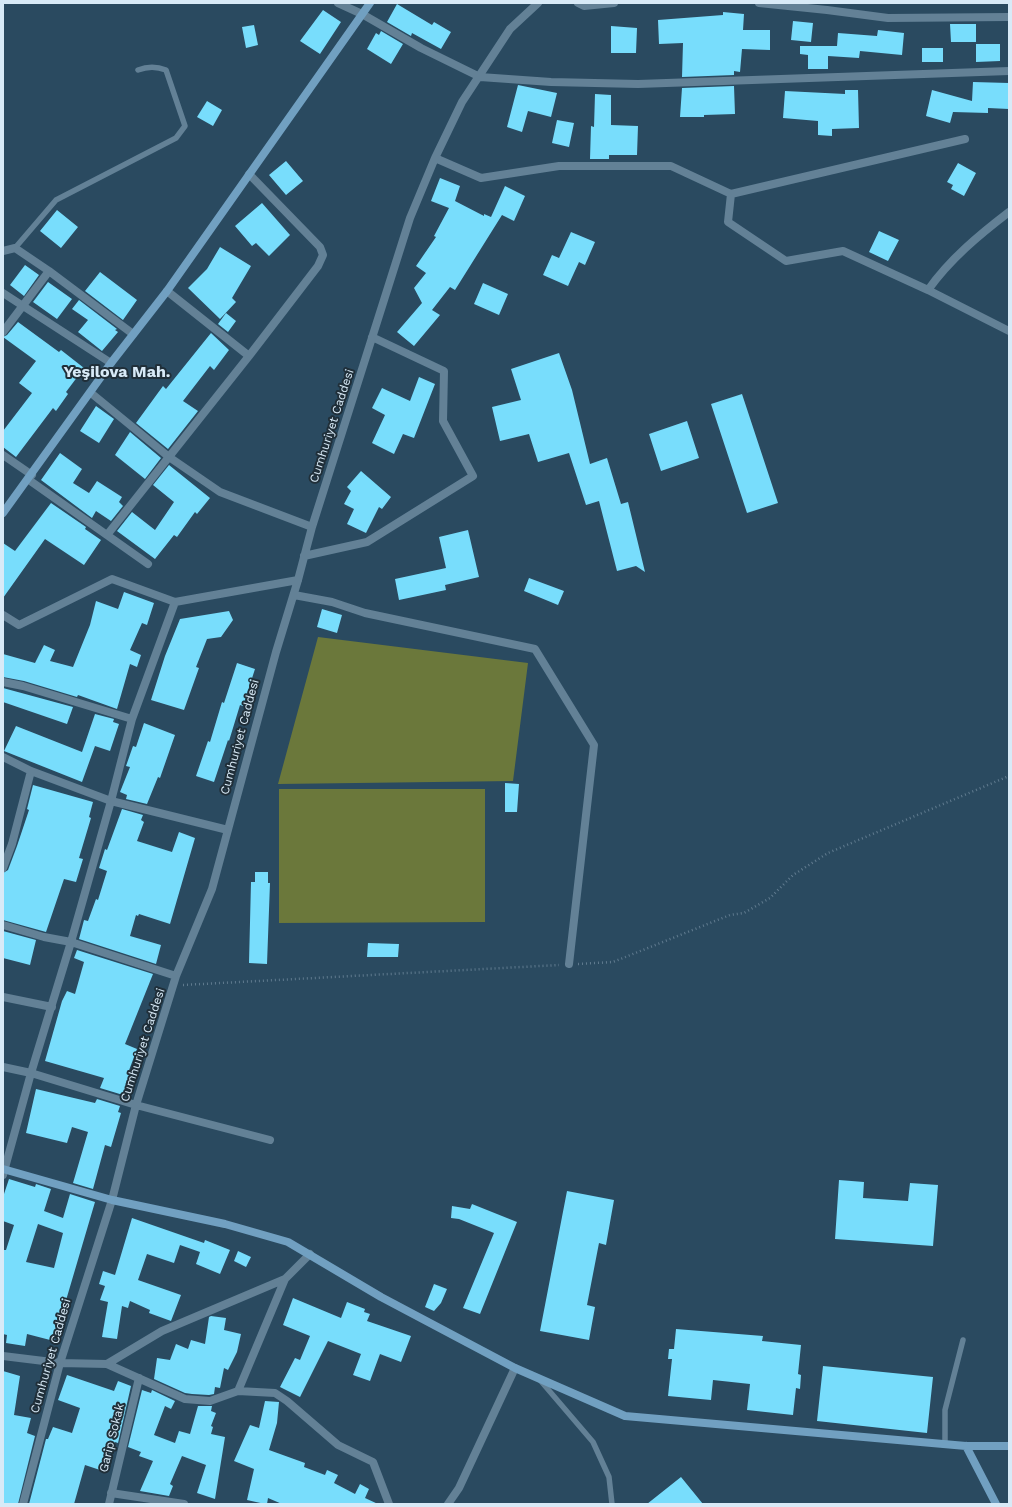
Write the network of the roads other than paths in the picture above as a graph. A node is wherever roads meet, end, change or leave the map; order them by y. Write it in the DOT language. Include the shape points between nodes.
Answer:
graph roads {
  1 [pos="338,3"];
  2 [pos="370,3"];
  3 [pos="538,3"];
  4 [pos="578,3"];
  5 [pos="614,3"];
  6 [pos="759,3"];
  7 [pos="362,14"];
  8 [pos="1009,17"];
  9 [pos="138,70"];
  10 [pos="1009,71"];
  11 [pos="480,77"];
  12 [pos="965,139"];
  13 [pos="435,158"];
  14 [pos="249,174"];
  15 [pos="730,194"];
  16 [pos="1009,212"];
  17 [pos="15,248"];
  18 [pos="3,252"];
  19 [pos="49,271"];
  20 [pos="928,290"];
  21 [pos="167,291"];
  22 [pos="3,293"];
  23 [pos="23,306"];
  24 [pos="1009,331"];
  25 [pos="3,332"];
  26 [pos="133,334"];
  27 [pos="372,337"];
  28 [pos="249,356"];
  29 [pos="111,363"];
  30 [pos="91,393"];
  31 [pos="3,454"];
  32 [pos="169,457"];
  33 [pos="30,477"];
  34 [pos="3,514"];
  35 [pos="312,527"];
  36 [pos="107,535"];
  37 [pos="304,556"];
  38 [pos="148,564"];
  39 [pos="298,580"];
  40 [pos="294,595"];
  41 [pos="175,602"];
  42 [pos="3,615"];
  43 [pos="3,682"];
  44 [pos="132,719"];
  45 [pos="3,757"];
  46 [pos="31,771"];
  47 [pos="111,801"];
  48 [pos="228,830"];
  49 [pos="3,868"];
  50 [pos="3,925"];
  51 [pos="72,942"];
  52 [pos="569,964"];
  53 [pos="176,976"];
  54 [pos="3,996"];
  55 [pos="52,1007"];
  56 [pos="3,1067"];
  57 [pos="31,1073"];
  58 [pos="136,1105"];
  59 [pos="270,1140"];
  60 [pos="4,1171"];
  61 [pos="112,1200"];
  62 [pos="310,1254"];
  63 [pos="285,1279"];
  64 [pos="963,1340"];
  65 [pos="3,1356"];
  66 [pos="60,1363"];
  67 [pos="107,1364"];
  68 [pos="515,1368"];
  69 [pos="139,1378"];
  70 [pos="538,1378"];
  71 [pos="238,1391"];
  72 [pos="945,1444"];
  73 [pos="966,1446"];
  74 [pos="1009,1446"];
  75 [pos="112,1493"];
  76 [pos="23,1504"];
  77 [pos="108,1504"];
  78 [pos="184,1504"];
  79 [pos="388,1504"];
  80 [pos="448,1504"];
  81 [pos="612,1504"];
  82 [pos="996,1504"];
  1 -- 7 [label="street"];
  2 -- 7 [label="street"];
  3 -- 11 [label="street, Cumhuriyet Caddesi" via="510,29"];
  4 -- 5 [label="street" via="584,6"];
  6 -- 8 [label="street" via="888,18"];
  7 -- 11 [label="street" via="421,48"];
  7 -- 14 [label="street"];
  9 -- 17 [label="lane" via="146,66 166,70 185,126 176,138 56,200"];
  10 -- 11 [label="street" via="638,84"];
  11 -- 13 [label="street, Cumhuriyet Caddesi" via="462,102"];
  12 -- 15 [label="street"];
  13 -- 15 [label="street" via="481,178 559,166 672,166"];
  13 -- 27 [label="street, Cumhuriyet Caddesi" via="410,218"];
  14 -- 21 [label="street"];
  14 -- 28 [label="street" via="320,247 323,255 318,266"];
  15 -- 20 [label="street" via="728,222 786,261 843,251"];
  16 -- 20 [label="street" via="978,236 941,272"];
  17 -- 18 [label="street"];
  17 -- 19 [label="street"];
  19 -- 23 [label="street"];
  19 -- 26 [label="street"];
  20 -- 24 [label="street"];
  21 -- 26 [label="street"];
  21 -- 28 [label="street"];
  22 -- 23 [label="street"];
  23 -- 25 [label="street"];
  23 -- 29 [label="street"];
  26 -- 29 [label="street"];
  27 -- 35 [label="street, Cumhuriyet Caddesi"];
  27 -- 37 [label="street" via="444,371 443,421 473,476 367,542"];
  28 -- 32 [label="street"];
  29 -- 30 [label="street"];
  30 -- 32 [label="street"];
  30 -- 33 [label="street"];
  31 -- 33 [label="street"];
  32 -- 35 [label="street" via="220,492"];
  32 -- 36 [label="street"];
  33 -- 34 [label="street"];
  33 -- 36 [label="street"];
  35 -- 37 [label="street, Cumhuriyet Caddesi"];
  36 -- 38 [label="street"];
  37 -- 39 [label="street, Cumhuriyet Caddesi"];
  39 -- 40 [label="street, Cumhuriyet Caddesi"];
  39 -- 41 [label="street"];
  40 -- 48 [label="street, Cumhuriyet Caddesi"];
  40 -- 52 [label="street" via="332,602 365,613 535,649 594,745"];
  41 -- 42 [label="street" via="112,579 19,624"];
  41 -- 44 [label="street"];
  43 -- 44 [label="street"];
  44 -- 47 [label="street"];
  45 -- 46 [label="street"];
  46 -- 47 [label="street"];
  46 -- 49 [label="street"];
  47 -- 48 [label="street"];
  47 -- 51 [label="street"];
  48 -- 53 [label="street, Cumhuriyet Caddesi" via="212,889"];
  50 -- 51 [label="street"];
  51 -- 53 [label="street"];
  51 -- 55 [label="street"];
  53 -- 58 [label="street, Cumhuriyet Caddesi"];
  54 -- 55 [label="street"];
  55 -- 57 [label="street"];
  56 -- 57 [label="street"];
  57 -- 58 [label="street"];
  57 -- 60 [label="street"];
  58 -- 59 [label="street"];
  58 -- 61 [label="street, Cumhuriyet Caddesi"];
  60 -- 61 [label="street"];
  61 -- 62 [label="street" via="225,1224 288,1242"];
  61 -- 66 [label="street, Cumhuriyet Caddesi"];
  62 -- 63 [label="street"];
  62 -- 68 [label="street" via="381,1297"];
  63 -- 67 [label="street" via="162,1330"];
  63 -- 71 [label="street"];
  64 -- 72 [label="lane" via="945,1410"];
  65 -- 66 [label="street"];
  66 -- 67 [label="street"];
  66 -- 76 [label="street, Cumhuriyet Caddesi"];
  67 -- 69 [label="street"];
  68 -- 70 [label="street"];
  68 -- 80 [label="street" via="459,1488"];
  69 -- 71 [label="street" via="184,1399 210,1402"];
  69 -- 75 [label="street, Garip Sokak"];
  70 -- 72 [label="street" via="626,1416"];
  70 -- 81 [label="lane" via="593,1442 608,1478"];
  71 -- 79 [label="street" via="275,1393 338,1444 373,1462"];
  72 -- 73 [label="street"];
  73 -- 74 [label="street"];
  73 -- 82 [label="street"];
  75 -- 77 [label="street, Garip Sokak"];
  75 -- 78 [label="street"];
}
